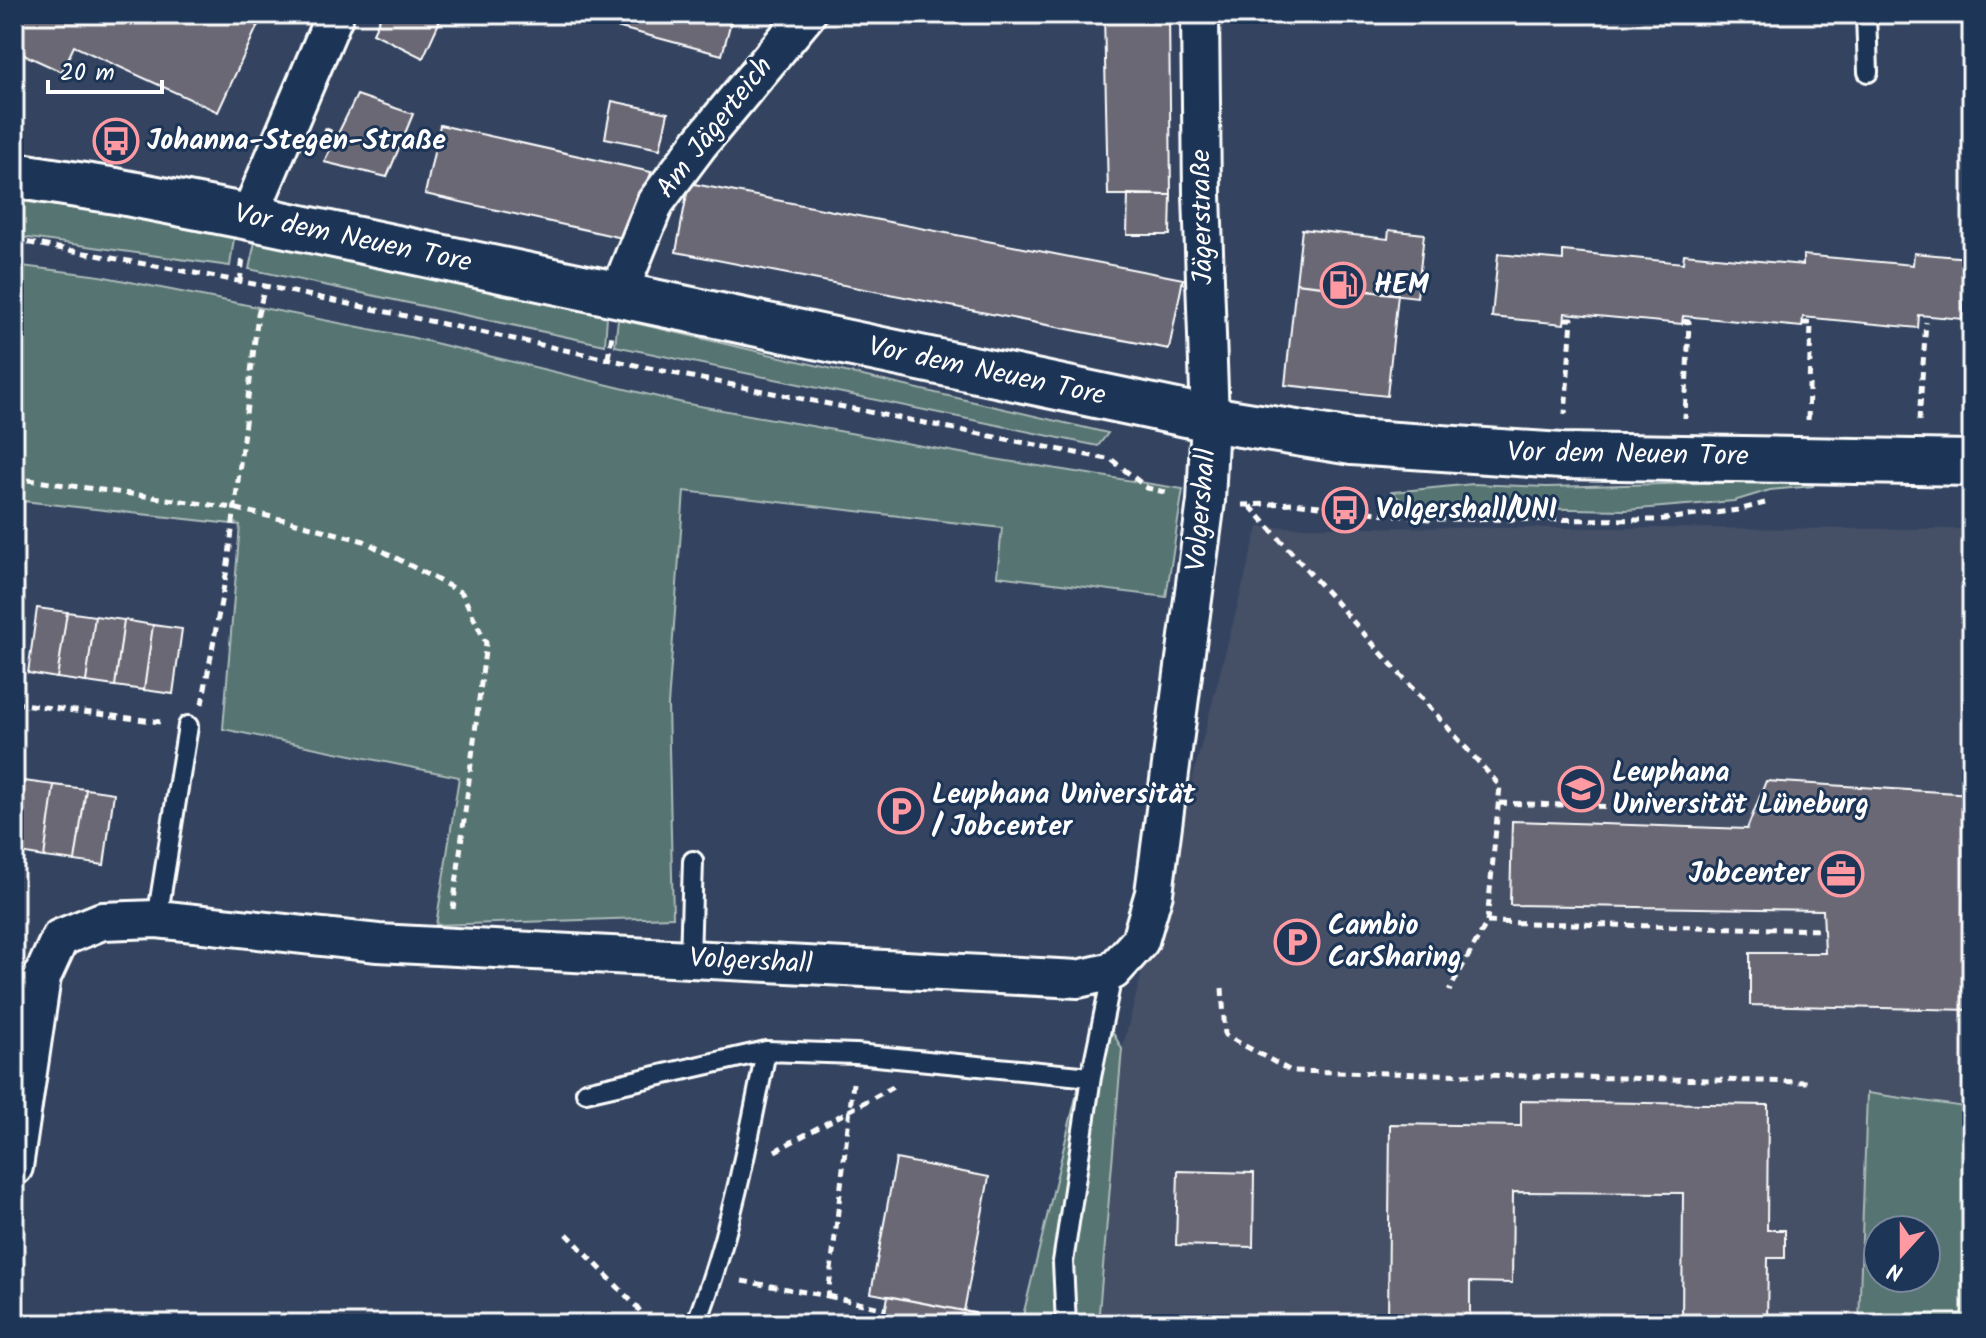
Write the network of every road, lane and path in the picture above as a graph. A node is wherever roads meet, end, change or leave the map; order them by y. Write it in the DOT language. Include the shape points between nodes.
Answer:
graph roads {
  1 [pos="335,14"];
  2 [pos="807,14"];
  3 [pos="1200,14"];
  4 [pos="1866,14"];
  5 [pos="1868,72"];
  6 [pos="14,175"];
  7 [pos="249,217"];
  8 [pos="14,240"];
  9 [pos="265,286"];
  10 [pos="618,295"];
  11 [pos="1565,319"];
  12 [pos="1683,321"];
  13 [pos="1926,322"];
  14 [pos="1802,323"];
  15 [pos="1210,419"];
  16 [pos="1562,456"];
  17 [pos="1683,458"];
  18 [pos="1807,459"];
  19 [pos="1916,462"];
  20 [pos="1972,463"];
  21 [pos="14,478"];
  22 [pos="1774,500"];
  23 [pos="1206,501"];
  24 [pos="1250,506"];
  25 [pos="233,508"];
  26 [pos="14,703"];
  27 [pos="188,726"];
  28 [pos="1499,803"];
  29 [pos="1713,810"];
  30 [pos="693,861"];
  31 [pos="157,919"];
  32 [pos="1487,922"];
  33 [pos="1824,930"];
  34 [pos="449,946"];
  35 [pos="690,959"];
  36 [pos="1113,971"];
  37 [pos="1222,988"];
  38 [pos="1449,991"];
  39 [pos="766,1051"];
  40 [pos="938,1063"];
  41 [pos="1091,1077"];
  42 [pos="1807,1082"];
  43 [pos="586,1092"];
  44 [pos="850,1109"];
  45 [pos="14,1162"];
  46 [pos="742,1169"];
  47 [pos="567,1234"];
  48 [pos="714,1276"];
  49 [pos="828,1296"];
  50 [pos="885,1309"];
  51 [pos="649,1324"];
  52 [pos="696,1324"];
  53 [pos="1066,1324"];
  1 -- 7 [label="street"];
  2 -- 10 [label="street, Am Jägerteich" via="655,203"];
  3 -- 15 [label="street, Jägerstraße"];
  4 -- 5 [label="lane"];
  6 -- 7 [label="main road, Vor dem Neuen Tore"];
  7 -- 10 [label="main road, Vor dem Neuen Tore"];
  8 -- 9 [label="path"];
  9 -- 23 [label="path" via="1112,460 1147,488"];
  9 -- 25 [label="path"];
  10 -- 15 [label="main road, Vor dem Neuen Tore"];
  11 -- 16 [label="path" via="1572,319"];
  12 -- 17 [label="path" via="1689,322"];
  13 -- 19 [label="path"];
  14 -- 18 [label="path" via="1811,323"];
  15 -- 16 [label="main road, Vor dem Neuen Tore"];
  15 -- 23 [label="street, Volgershall"];
  16 -- 17 [label="main road, Vor dem Neuen Tore"];
  17 -- 18 [label="main road, Vor dem Neuen Tore"];
  18 -- 19 [label="main road, Vor dem Neuen Tore"];
  19 -- 20 [label="main road, Vor dem Neuen Tore"];
  21 -- 25 [label="path"];
  22 -- 24 [label="path" via="1657,520 1429,519 1294,503"];
  23 -- 24 [label="path"];
  23 -- 36 [label="street, Volgershall" via="1154,893 1140,941"];
  24 -- 28 [label="path" via="1500,786"];
  25 -- 27 [label="path" via="204,700"];
  25 -- 34 [label="path" via="364,541 462,593 486,643"];
  26 -- 27 [label="path"];
  27 -- 31 [label="lane"];
  28 -- 29 [label="path"];
  28 -- 32 [label="path"];
  30 -- 35 [label="lane"];
  31 -- 34 [label="street, Volgershall"];
  31 -- 45 [label="street, Volgershall" via="102,921 60,938 42,977"];
  32 -- 33 [label="path"];
  32 -- 38 [label="path"];
  34 -- 35 [label="street, Volgershall"];
  35 -- 36 [label="street, Volgershall" via="1078,979"];
  36 -- 41 [label="lane"];
  37 -- 42 [label="path" via="1225,1035 1291,1071"];
  39 -- 40 [label="lane"];
  39 -- 43 [label="lane"];
  39 -- 46 [label="lane"];
  40 -- 41 [label="lane"];
  40 -- 44 [label="path"];
  41 -- 53 [label="lane" via="1063,1262"];
  44 -- 46 [label="path"];
  44 -- 49 [label="path"];
  46 -- 48 [label="lane"];
  47 -- 51 [label="path"];
  48 -- 49 [label="path"];
  48 -- 52 [label="lane"];
  49 -- 50 [label="path"];
}
